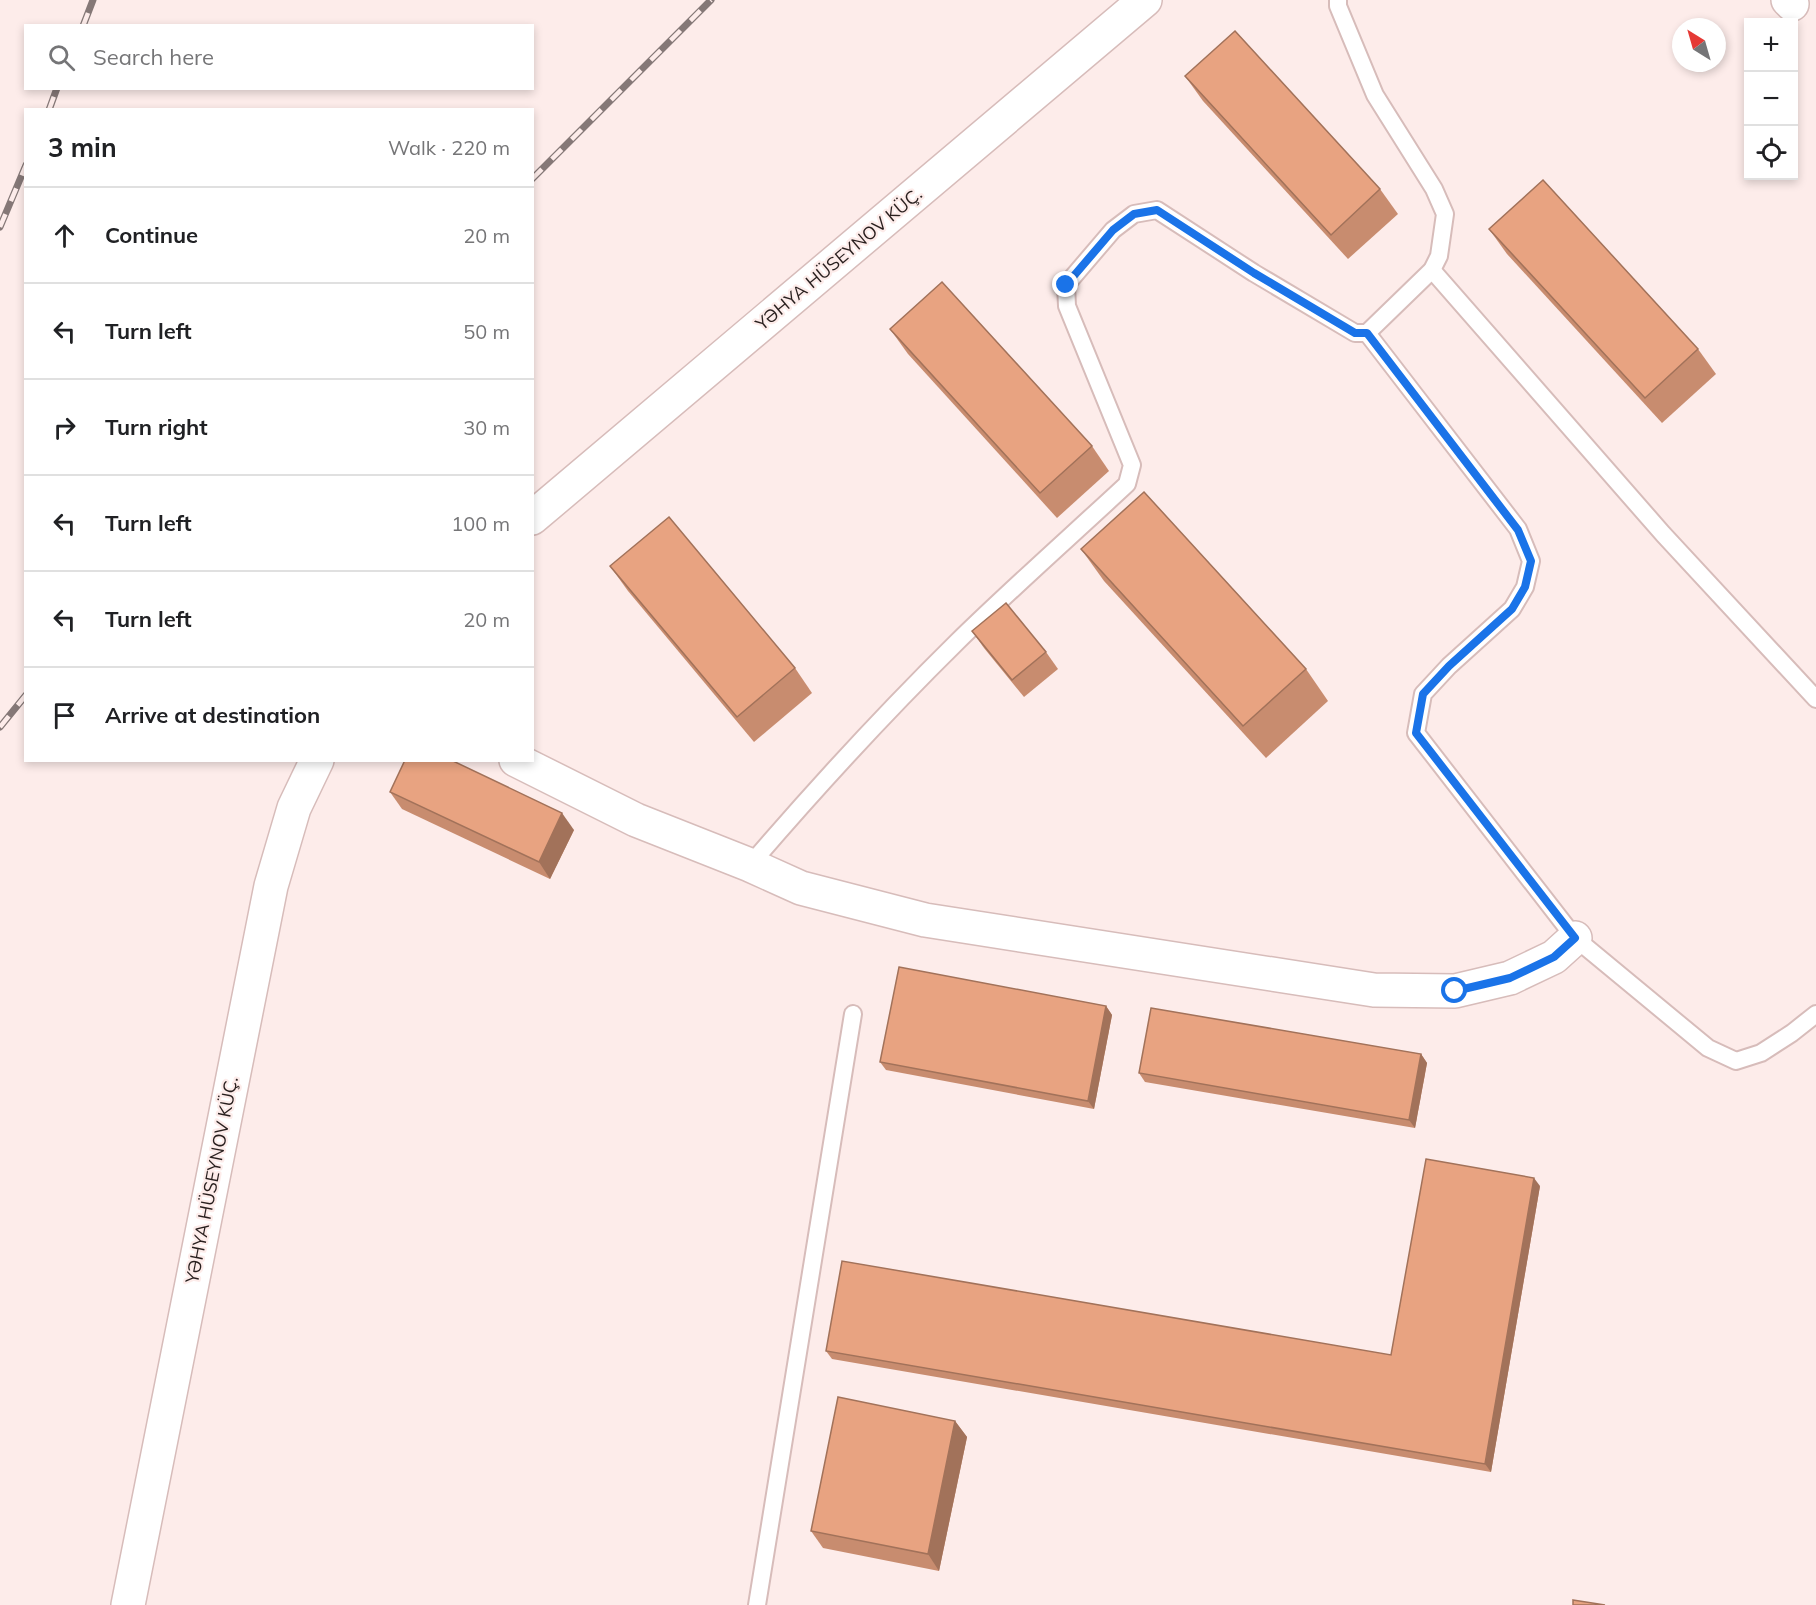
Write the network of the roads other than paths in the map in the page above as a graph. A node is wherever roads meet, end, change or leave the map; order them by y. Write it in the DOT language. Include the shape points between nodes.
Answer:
graph roads {
  1 [pos="1145,0"];
  2 [pos="1338,0"];
  3 [pos="1432,270"];
  4 [pos="1367,333"];
  5 [pos="534,516"];
  6 [pos="1816,699"];
  7 [pos="316,762"];
  8 [pos="520,762"];
  9 [pos="750,865"];
  10 [pos="1575,938"];
  11 [pos="853,1014"];
  12 [pos="1816,1014"];
  13 [pos="128,1605"];
  14 [pos="757,1605"];
  1 -- 5 [label="street, YƏHYA HÜSEYNOV KÜÇ."];
  2 -- 3 [label="lane" via="1375,95 1434,189 1445,214 1439,256"];
  3 -- 4 [label="lane"];
  3 -- 6 [label="lane" via="1663,534"];
  4 -- 9 [label="lane" via="1355,333 1157,210 1134,214 1113,230 1066,285 1067,306 1132,465 1127,484 881,718"];
  4 -- 10 [label="lane" via="1518,530 1531,561 1525,587 1512,609 1423,694 1416,733"];
  7 -- 13 [label="street, YƏHYA HÜSEYNOV KÜÇ." via="294,808 271,886"];
  8 -- 9 [label="street" via="636,820"];
  9 -- 10 [label="street" via="801,888 925,920 1374,990 1455,991 1510,978 1554,957"];
  10 -- 12 [label="lane" via="1708,1048 1736,1061 1761,1053"];
  11 -- 14 [label="lane"];
}
